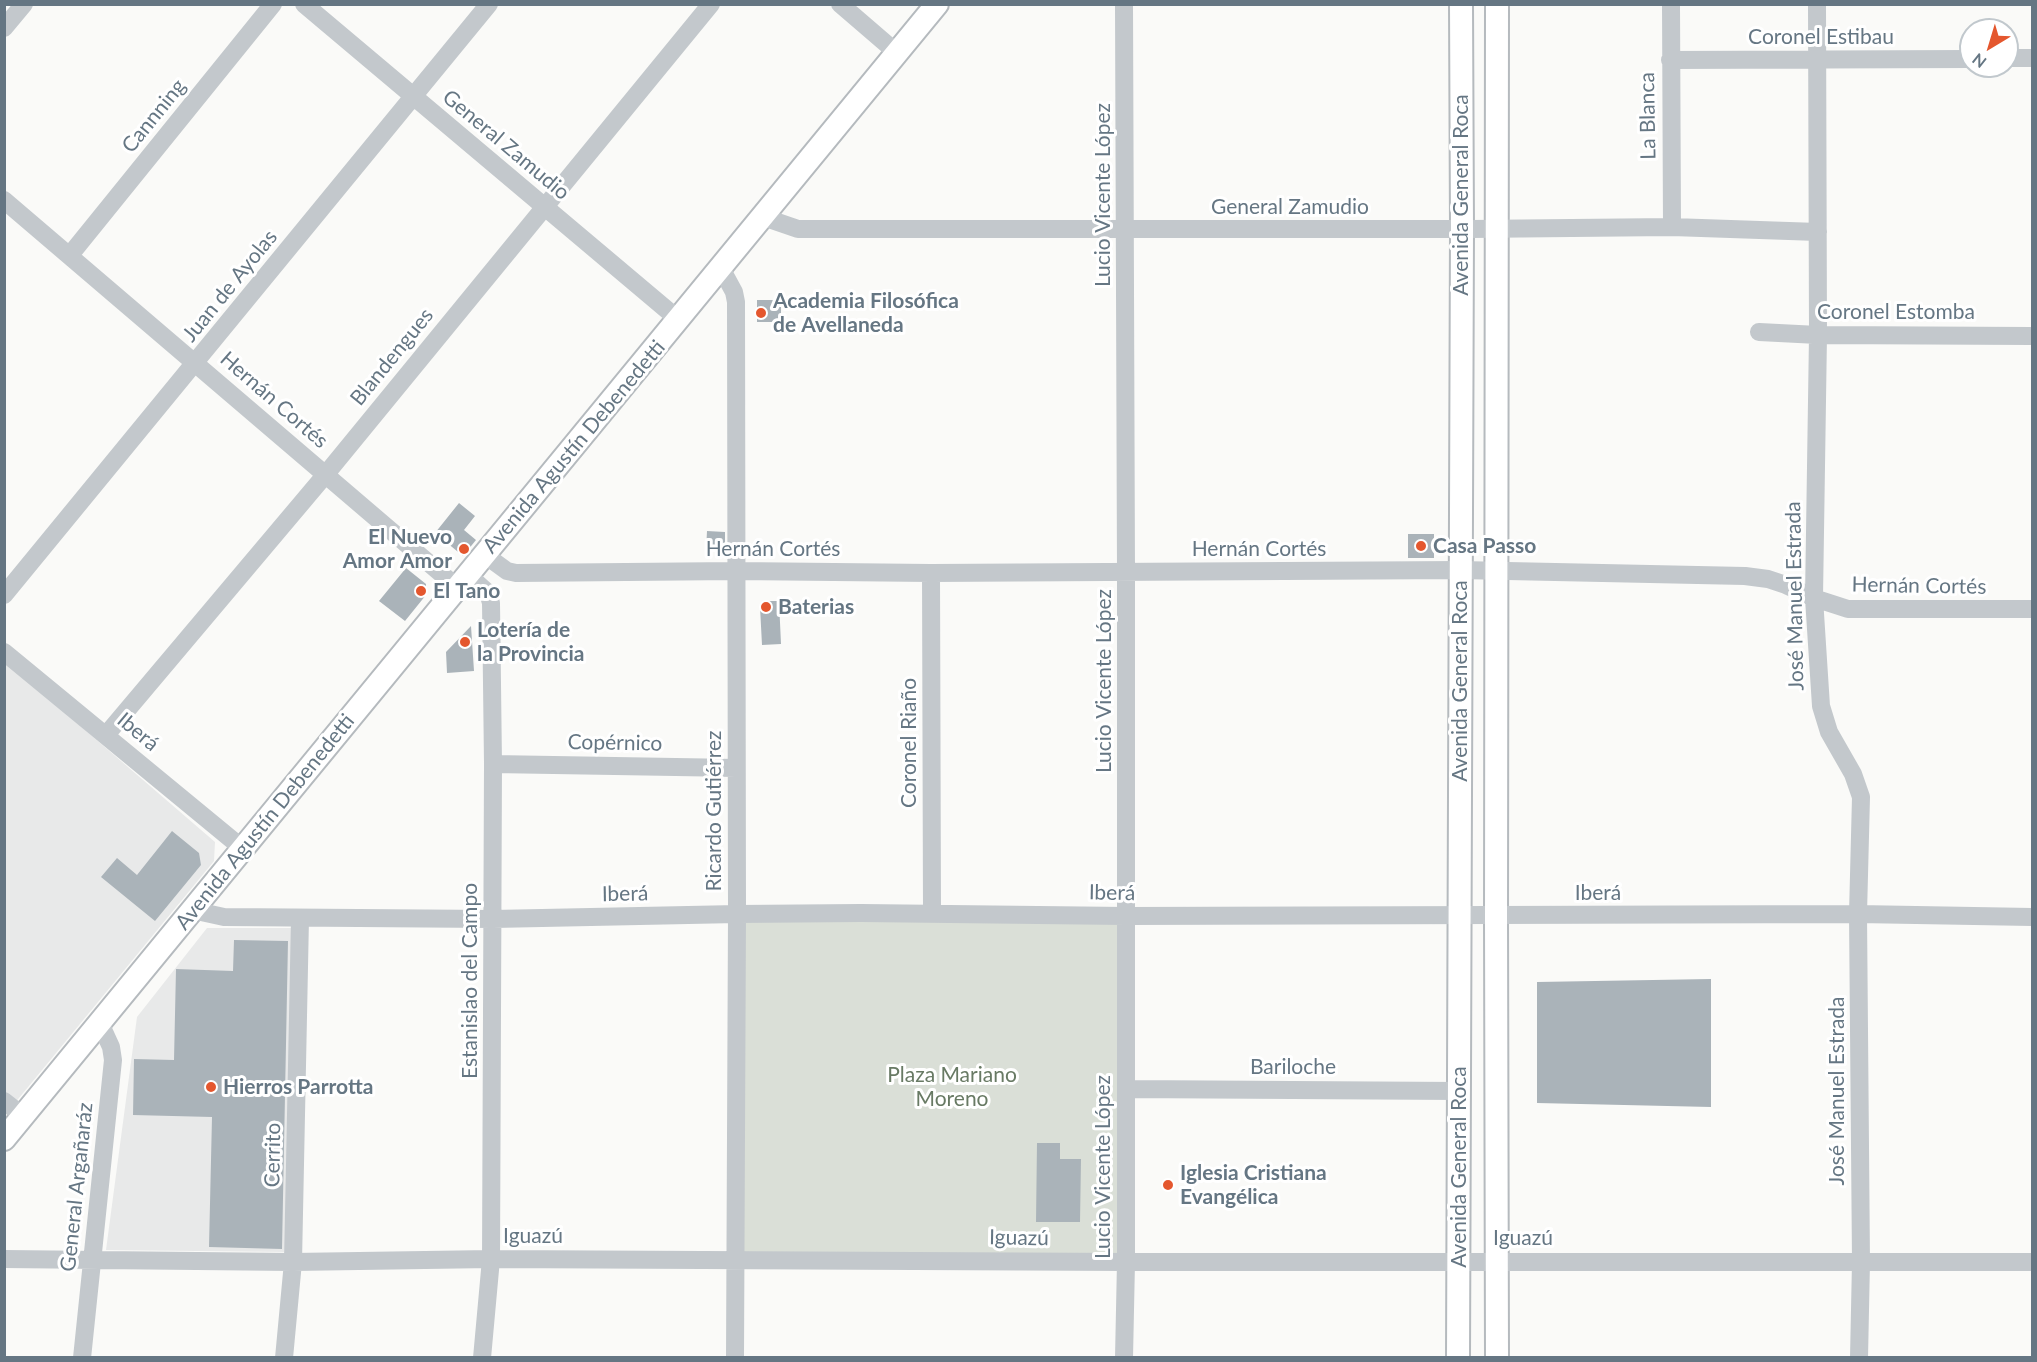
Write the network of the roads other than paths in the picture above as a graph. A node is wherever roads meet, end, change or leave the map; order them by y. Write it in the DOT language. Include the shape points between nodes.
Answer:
graph roads {
  1 [pos="24,4"];
  2 [pos="273,4"];
  3 [pos="304,4"];
  4 [pos="489,4"];
  5 [pos="711,4"];
  6 [pos="840,4"];
  7 [pos="937,4"];
  8 [pos="1124,4"];
  9 [pos="1461,4"];
  10 [pos="1497,4"];
  11 [pos="1671,4"];
  12 [pos="1817,4"];
  13 [pos="4,28"];
  14 [pos="897,53"];
  15 [pos="1818,59"];
  16 [pos="1959,59"];
  17 [pos="1670,60"];
  18 [pos="414,96"];
  19 [pos="4,200"];
  20 [pos="544,207"];
  21 [pos="763,217"];
  22 [pos="1672,227"];
  23 [pos="1125,229"];
  24 [pos="1462,229"];
  25 [pos="1497,229"];
  26 [pos="1818,232"];
  27 [pos="70,255"];
  28 [pos="721,268"];
  29 [pos="679,320"];
  30 [pos="1760,332"];
  31 [pos="1818,335"];
  32 [pos="2032,336"];
  33 [pos="196,363"];
  34 [pos="326,474"];
  35 [pos="485,555"];
  36 [pos="1460,570"];
  37 [pos="736,571"];
  38 [pos="1497,572"];
  39 [pos="931,573"];
  40 [pos="1126,573"];
  41 [pos="463,582"];
  42 [pos="4,595"];
  43 [pos="1814,598"];
  44 [pos="491,603"];
  45 [pos="2032,609"];
  46 [pos="4,652"];
  47 [pos="106,735"];
  48 [pos="493,764"];
  49 [pos="736,768"];
  50 [pos="242,848"];
  51 [pos="192,910"];
  52 [pos="932,913"];
  53 [pos="737,914"];
  54 [pos="1858,914"];
  55 [pos="1459,915"];
  56 [pos="1496,915"];
  57 [pos="1125,916"];
  58 [pos="2032,917"];
  59 [pos="300,918"];
  60 [pos="493,919"];
  61 [pos="100,1023"];
  62 [pos="1126,1089"];
  63 [pos="1459,1091"];
  64 [pos="4,1101"];
  65 [pos="23,1116"];
  66 [pos="4,1139"];
  67 [pos="4,1259"];
  68 [pos="491,1259"];
  69 [pos="735,1260"];
  70 [pos="1459,1261"];
  71 [pos="1497,1261"];
  72 [pos="91,1262"];
  73 [pos="293,1262"];
  74 [pos="1126,1262"];
  75 [pos="1861,1262"];
  76 [pos="2032,1262"];
  77 [pos="82,1358"];
  78 [pos="284,1358"];
  79 [pos="482,1358"];
  80 [pos="735,1358"];
  81 [pos="1124,1358"];
  82 [pos="1458,1358"];
  83 [pos="1497,1358"];
  84 [pos="1859,1358"];
  1 -- 13 [label="street"];
  2 -- 27 [label="street, Cannning"];
  3 -- 18 [label="street, General Zamudio"];
  4 -- 18 [label="street, Juan de Ayolas"];
  5 -- 20 [label="street, Blandengues"];
  6 -- 14 [label="street"];
  7 -- 14 [label="main road, Avenida Agustín Debenedetti"];
  8 -- 23 [label="street, Lucio Vicente López"];
  9 -- 24 [label="main road, Avenida General Roca"];
  10 -- 25 [label="main road, Avenida General Roca"];
  11 -- 17 [label="street, La Blanca"];
  12 -- 15 [label="street, José Manuel Estrada"];
  14 -- 21 [label="main road, Avenida Agustín Debenedetti"];
  15 -- 16 [label="street, Coronel Estibau"];
  15 -- 17 [label="street, Coronel Estibau"];
  15 -- 26 [label="street, José Manuel Estrada"];
  17 -- 22 [label="street, La Blanca"];
  18 -- 20 [label="street, General Zamudio"];
  18 -- 33 [label="street, Juan de Ayolas"];
  19 -- 27 [label="street, Hernán Cortés"];
  20 -- 29 [label="street, General Zamudio"];
  20 -- 34 [label="street, Blandengues"];
  21 -- 23 [label="street, General Zamudio" via="798,229"];
  21 -- 28 [label="main road, Avenida Agustín Debenedetti"];
  22 -- 25 [label="street, General Zamudio"];
  22 -- 26 [label="street, General Zamudio"];
  23 -- 24 [label="street, General Zamudio"];
  23 -- 40 [label="street, Lucio Vicente López"];
  24 -- 25 [label="street, General Zamudio"];
  24 -- 36 [label="main road, Avenida General Roca"];
  25 -- 38 [label="main road, Avenida General Roca"];
  26 -- 31 [label="street, José Manuel Estrada"];
  27 -- 33 [label="street, Hernán Cortés"];
  28 -- 29 [label="main road, Avenida Agustín Debenedetti"];
  28 -- 37 [label="street, Ricardo Gutiérrez" via="736,302"];
  29 -- 35 [label="main road, Avenida Agustín Debenedetti"];
  30 -- 31 [label="street, Coronel Estomba"];
  31 -- 32 [label="street, Coronel Estomba"];
  31 -- 43 [label="street, José Manuel Estrada"];
  33 -- 34 [label="street, Hernán Cortés"];
  33 -- 42 [label="street, Juan de Ayolas"];
  34 -- 41 [label="street, Hernán Cortés"];
  34 -- 47 [label="street, Blandengues"];
  35 -- 37 [label="street, Hernán Cortés" via="516,573"];
  35 -- 41 [label="main road, Avenida Agustín Debenedetti"];
  36 -- 38 [label="street, Hernán Cortés"];
  36 -- 40 [label="street, Hernán Cortés"];
  36 -- 55 [label="main road, Avenida General Roca"];
  37 -- 39 [label="street, Hernán Cortés"];
  37 -- 49 [label="street, Ricardo Gutiérrez"];
  38 -- 43 [label="street, Hernán Cortés" via="1745,576 1777,582"];
  38 -- 56 [label="main road, Avenida General Roca"];
  39 -- 40 [label="street, Hernán Cortés"];
  39 -- 52 [label="street, Coronel Riaño"];
  40 -- 57 [label="street, Lucio Vicente López"];
  41 -- 44 [label="street, Hernán Cortés" via="488,593"];
  41 -- 50 [label="main road, Avenida Agustín Debenedetti"];
  43 -- 45 [label="street, Hernán Cortés" via="1848,609"];
  43 -- 54 [label="street, José Manuel Estrada" via="1822,713 1861,797"];
  44 -- 48 [label="street, Estanislao del Campo"];
  46 -- 47 [label="street, Iberá"];
  47 -- 50 [label="street, Iberá"];
  48 -- 49 [label="street, Copérnico"];
  48 -- 60 [label="street, Estanislao del Campo"];
  49 -- 53 [label="street, Ricardo Gutiérrez"];
  50 -- 51 [label="main road, Avenida Agustín Debenedetti"];
  51 -- 59 [label="street, Iberá" via="224,917"];
  51 -- 61 [label="main road, Avenida Agustín Debenedetti"];
  52 -- 53 [label="street, Iberá"];
  52 -- 57 [label="street, Iberá"];
  53 -- 60 [label="street, Iberá"];
  53 -- 69 [label="street, Ricardo Gutiérrez"];
  54 -- 56 [label="street, Iberá"];
  54 -- 58 [label="street, Iberá"];
  54 -- 75 [label="street, José Manuel Estrada"];
  55 -- 56 [label="street, Iberá"];
  55 -- 57 [label="street, Iberá"];
  55 -- 63 [label="main road, Avenida General Roca"];
  56 -- 71 [label="main road, Avenida General Roca"];
  57 -- 62 [label="street, Lucio Vicente López"];
  59 -- 60 [label="street, Iberá"];
  59 -- 73 [label="street, Cerrito"];
  60 -- 68 [label="street, Estanislao del Campo"];
  61 -- 65 [label="main road, Avenida Agustín Debenedetti"];
  61 -- 72 [label="street, General Argañaráz" via="113,1060"];
  62 -- 63 [label="street, Bariloche"];
  62 -- 74 [label="street, Lucio Vicente López"];
  63 -- 70 [label="main road, Avenida General Roca"];
  64 -- 65 [label="street"];
  65 -- 66 [label="main road, Avenida Agustín Debenedetti"];
  67 -- 72 [label="street, Iguazú"];
  68 -- 69 [label="street, Iguazú"];
  68 -- 73 [label="street, Iguazú"];
  68 -- 79 [label="street, Estanislao del Campo"];
  69 -- 74 [label="street, Iguazú"];
  69 -- 80 [label="street, Ricardo Gutiérrez"];
  70 -- 71 [label="street, Iguazú"];
  70 -- 74 [label="street, Iguazú"];
  70 -- 82 [label="main road, Avenida General Roca"];
  71 -- 75 [label="street, Iguazú"];
  71 -- 83 [label="main road, Avenida General Roca"];
  72 -- 73 [label="street, Iguazú"];
  72 -- 77 [label="street, General Argañaráz"];
  73 -- 78 [label="street, Cerrito"];
  74 -- 81 [label="street, Lucio Vicente López"];
  75 -- 76 [label="street, Iguazú"];
  75 -- 84 [label="street, José Manuel Estrada"];
}
